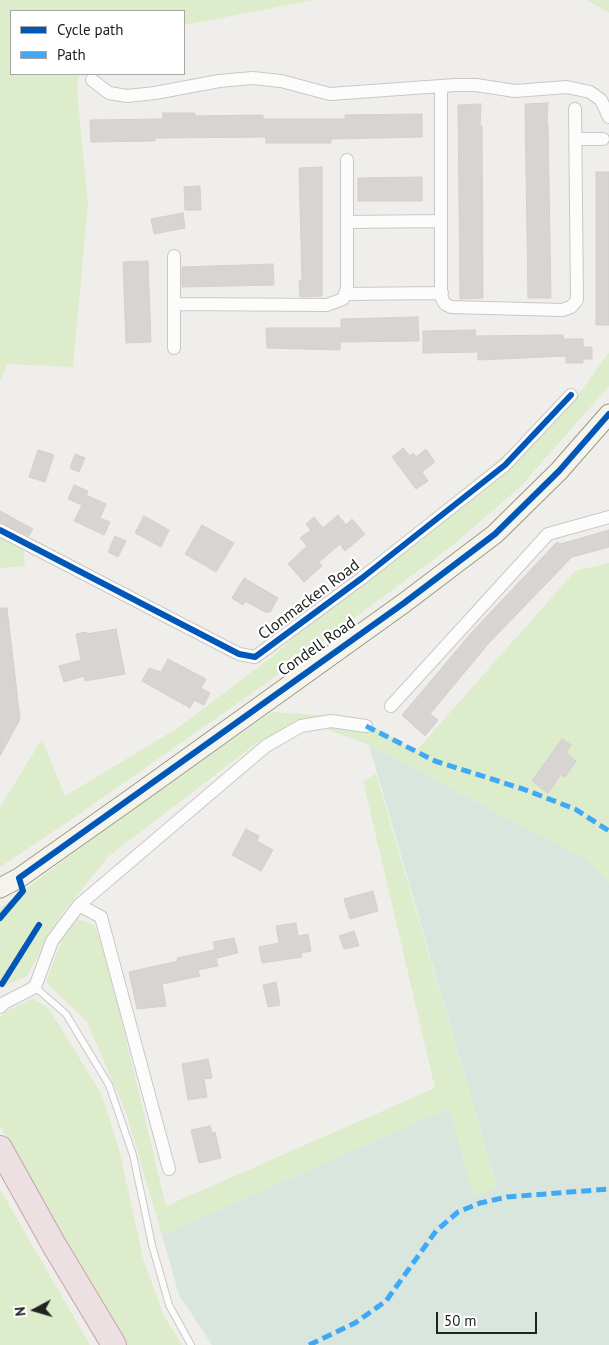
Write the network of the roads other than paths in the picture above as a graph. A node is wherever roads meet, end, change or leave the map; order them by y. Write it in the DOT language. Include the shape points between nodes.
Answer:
graph roads {
  1 [pos="92,80"];
  2 [pos="441,86"];
  3 [pos="575,109"];
  4 [pos="609,117"];
  5 [pos="603,138"];
  6 [pos="575,139"];
  7 [pos="347,160"];
  8 [pos="347,222"];
  9 [pos="441,222"];
  10 [pos="174,256"];
  11 [pos="442,293"];
  12 [pos="345,294"];
  13 [pos="174,304"];
  14 [pos="174,348"];
  15 [pos="570,395"];
  16 [pos="608,415"];
  17 [pos="609,517"];
  18 [pos="0,530"];
  19 [pos="392,706"];
  20 [pos="366,726"];
  21 [pos="19,878"];
  22 [pos="0,888"];
  23 [pos="0,903"];
  24 [pos="79,905"];
  25 [pos="35,987"];
  26 [pos="1,1004"];
  27 [pos="0,1148"];
  28 [pos="168,1169"];
  29 [pos="0,1175"];
  30 [pos="97,1345"];
  31 [pos="114,1345"];
  32 [pos="191,1345"];
  1 -- 2 [label="street" via="109,93 126,96 219,80 253,78 281,81 330,94"];
  2 -- 4 [label="street" via="476,84 515,91 582,89 601,100"];
  2 -- 9 [label="street"];
  3 -- 6 [label="street"];
  5 -- 6 [label="street"];
  6 -- 11 [label="street" via="578,293 572,307 562,310 452,307 445,304"];
  7 -- 8 [label="street"];
  8 -- 9 [label="street"];
  8 -- 12 [label="street"];
  9 -- 11 [label="street"];
  10 -- 13 [label="street"];
  11 -- 12 [label="street"];
  12 -- 13 [label="street" via="343,299 327,305"];
  13 -- 14 [label="street"];
  15 -- 18 [label="street, Clonmacken Road" via="505,465 362,578 255,657 239,654"];
  16 -- 21 [label="main road, Condell Road" via="559,471 495,534"];
  17 -- 19 [label="street" via="548,534"];
  20 -- 24 [label="street" via="331,721 301,726 266,746"];
  21 -- 22 [label="main road"];
  21 -- 23 [label="main road"];
  24 -- 25 [label="street" via="52,941"];
  24 -- 28 [label="street" via="101,917"];
  25 -- 26 [label="street"];
  25 -- 32 [label="lane" via="66,1014 109,1085 133,1155 169,1306"];
  27 -- 31 [label="highway"];
  29 -- 30 [label="highway"];
}
